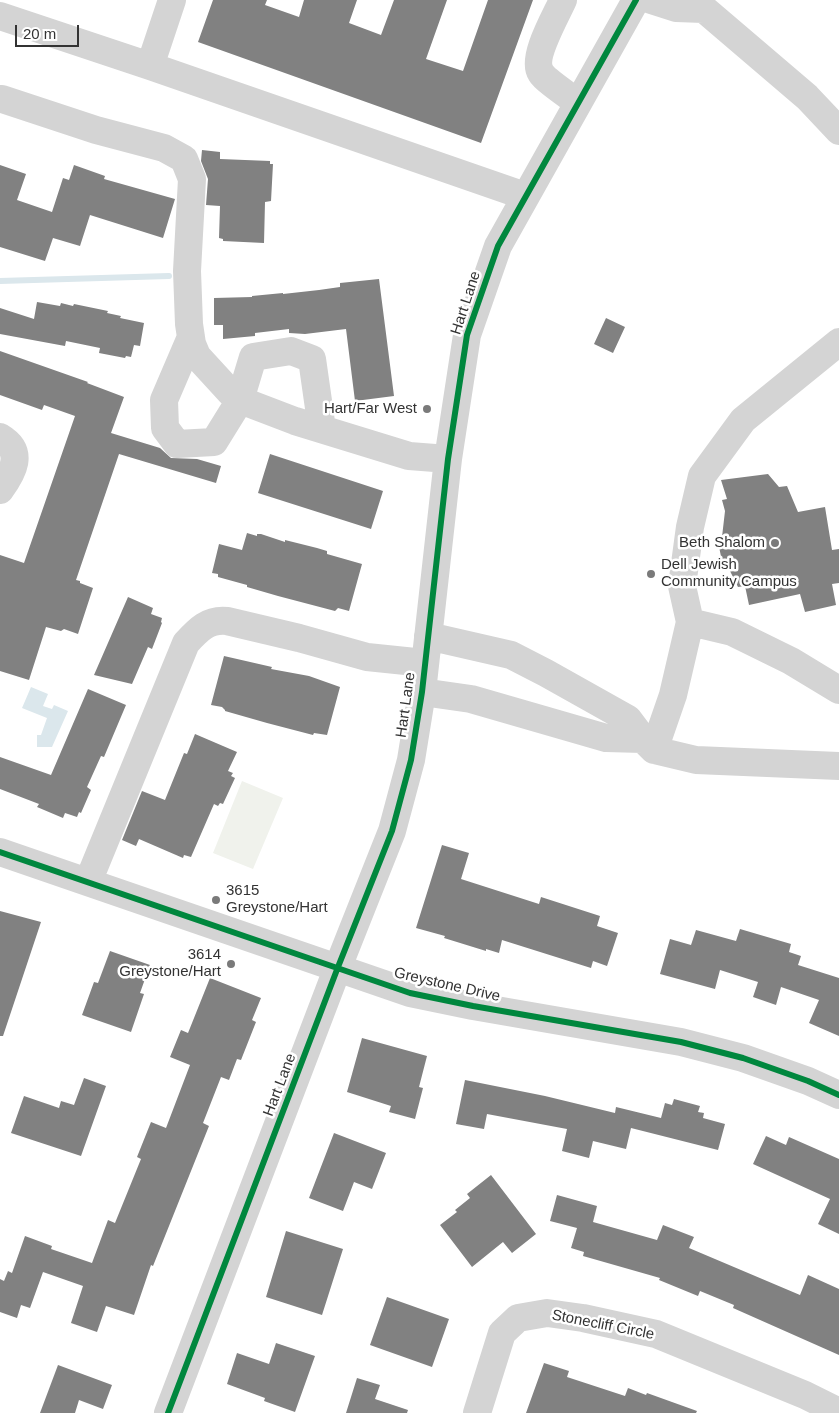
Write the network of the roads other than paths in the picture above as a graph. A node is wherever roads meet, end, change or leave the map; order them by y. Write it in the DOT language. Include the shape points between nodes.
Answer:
graph roads {
  1 [pos="172,0"];
  2 [pos="563,0"];
  3 [pos="636,0"];
  4 [pos="651,0"];
  5 [pos="704,4"];
  6 [pos="0,16"];
  7 [pos="150,66"];
  8 [pos="2,99"];
  9 [pos="578,103"];
  10 [pos="839,131"];
  11 [pos="525,196"];
  12 [pos="191,337"];
  13 [pos="839,342"];
  14 [pos="240,400"];
  15 [pos="322,429"];
  16 [pos="0,438"];
  17 [pos="448,459"];
  18 [pos="0,490"];
  19 [pos="690,622"];
  20 [pos="428,636"];
  21 [pos="425,663"];
  22 [pos="839,690"];
  23 [pos="422,692"];
  24 [pos="648,745"];
  25 [pos="839,766"];
  26 [pos="0,852"];
  27 [pos="88,882"];
  28 [pos="338,967"];
  29 [pos="839,1094"];
  30 [pos="839,1412"];
  31 [pos="168,1413"];
  32 [pos="477,1413"];
  1 -- 7 [label="street"];
  2 -- 9 [label="street" via="538,64 547,80"];
  3 -- 9 [label="street, Hart Lane"];
  4 -- 5 [label="street" via="676,8"];
  5 -- 10 [label="street"];
  6 -- 7 [label="street"];
  7 -- 11 [label="street"];
  8 -- 12 [label="street" via="164,148 184,159 192,179 187,271"];
  9 -- 11 [label="street, Hart Lane"];
  11 -- 17 [label="street, Hart Lane" via="498,246 467,335"];
  12 -- 14 [label="street" via="198,356"];
  12 -- 14 [label="street" via="164,400 165,428 177,444 214,442"];
  13 -- 19 [label="street" via="743,420 702,476 690,527 682,586"];
  14 -- 15 [label="street"];
  14 -- 15 [label="street" via="253,358 291,351 312,358"];
  15 -- 17 [label="street" via="409,456"];
  16 -- 18 [label="street" via="10,444 15,461"];
  17 -- 20 [label="street, Hart Lane"];
  19 -- 22 [label="street" via="732,632"];
  19 -- 24 [label="street" via="672,695"];
  20 -- 21 [label="street, Hart Lane"];
  20 -- 24 [label="street" via="511,655 628,719"];
  21 -- 23 [label="street, Hart Lane"];
  21 -- 27 [label="street" via="367,657 227,621 218,620 198,630 186,643"];
  23 -- 24 [label="street" via="471,700 606,738"];
  23 -- 28 [label="street, Hart Lane" via="411,760 392,831"];
  24 -- 25 [label="street" via="696,760"];
  26 -- 27 [label="street, Greystone Drive"];
  27 -- 28 [label="street, Greystone Drive"];
  28 -- 29 [label="street, Greystone Drive" via="410,993 681,1042 743,1058"];
  28 -- 31 [label="street, Hart Lane"];
  30 -- 32 [label="street, Stonecliff Circle" via="656,1334 547,1313 518,1318 502,1333"];
}
